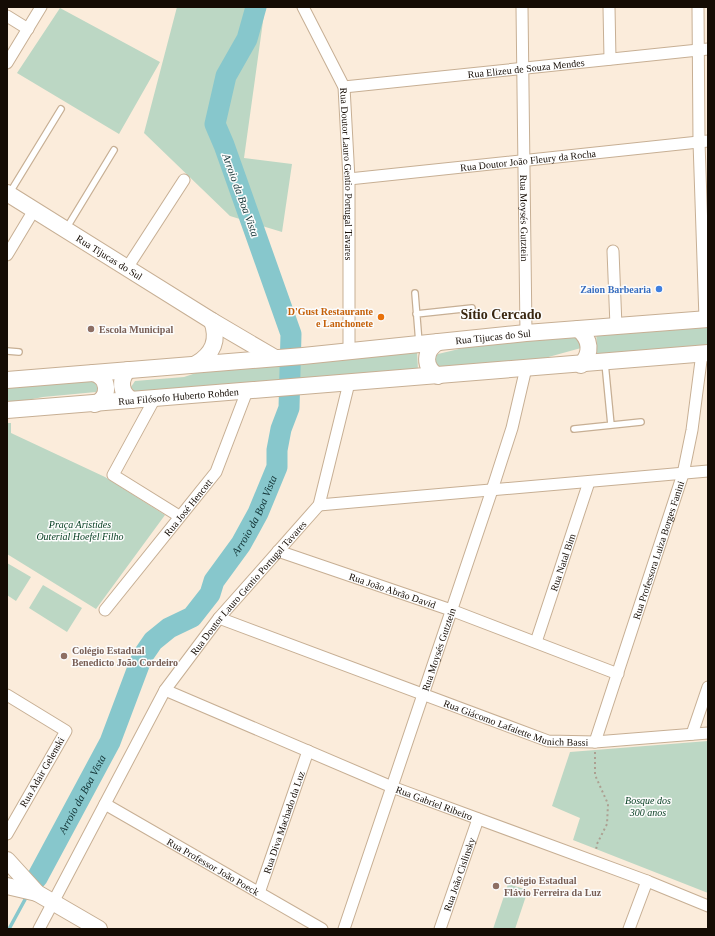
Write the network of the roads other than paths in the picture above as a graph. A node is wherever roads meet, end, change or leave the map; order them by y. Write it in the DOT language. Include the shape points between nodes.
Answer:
graph roads {
  1 [pos="41,7"];
  2 [pos="303,7"];
  3 [pos="522,7"];
  4 [pos="609,7"];
  5 [pos="698,7"];
  6 [pos="7,16"];
  7 [pos="28,29"];
  8 [pos="703,50"];
  9 [pos="610,59"];
  10 [pos="7,63"];
  11 [pos="522,68"];
  12 [pos="344,88"];
  13 [pos="61,109"];
  14 [pos="704,141"];
  15 [pos="114,150"];
  16 [pos="524,159"];
  17 [pos="348,179"];
  18 [pos="184,180"];
  19 [pos="8,193"];
  20 [pos="34,210"];
  21 [pos="66,229"];
  22 [pos="613,251"];
  23 [pos="7,255"];
  24 [pos="127,268"];
  25 [pos="415,293"];
  26 [pos="472,308"];
  27 [pos="416,314"];
  28 [pos="706,319"];
  29 [pos="212,321"];
  30 [pos="616,326"];
  31 [pos="578,329"];
  32 [pos="526,333"];
  33 [pos="438,342"];
  34 [pos="419,344"];
  35 [pos="7,351"];
  36 [pos="349,351"];
  37 [pos="19,352"];
  38 [pos="705,353"];
  39 [pos="277,358"];
  40 [pos="605,362"];
  41 [pos="196,364"];
  42 [pos="580,365"];
  43 [pos="526,368"];
  44 [pos="128,370"];
  45 [pos="93,373"];
  46 [pos="438,376"];
  47 [pos="7,380"];
  48 [pos="349,383"];
  49 [pos="247,391"];
  50 [pos="155,398"];
  51 [pos="132,400"];
  52 [pos="95,404"];
  53 [pos="7,410"];
  54 [pos="642,422"];
  55 [pos="611,425"];
  56 [pos="574,429"];
  57 [pos="708,472"];
  58 [pos="683,474"];
  59 [pos="589,482"];
  60 [pos="492,490"];
  61 [pos="319,505"];
  62 [pos="179,516"];
  63 [pos="278,551"];
  64 [pos="105,610"];
  65 [pos="452,610"];
  66 [pos="219,618"];
  67 [pos="536,642"];
  68 [pos="618,674"];
  69 [pos="708,686"];
  70 [pos="165,690"];
  71 [pos="7,695"];
  72 [pos="422,696"];
  73 [pos="708,733"];
  74 [pos="692,734"];
  75 [pos="595,742"];
  76 [pos="308,751"];
  77 [pos="392,787"];
  78 [pos="105,804"];
  79 [pos="478,819"];
  80 [pos="7,834"];
  81 [pos="7,860"];
  82 [pos="647,881"];
  83 [pos="7,886"];
  84 [pos="37,893"];
  85 [pos="259,893"];
  86 [pos="53,903"];
  87 [pos="708,906"];
  88 [pos="40,929"];
  89 [pos="99,929"];
  90 [pos="322,929"];
  91 [pos="344,929"];
  92 [pos="440,929"];
  93 [pos="629,929"];
  1 -- 7 [label="street"];
  2 -- 12 [label="street, Rua Doutor Lauro Gentio Portugal Tavares"];
  3 -- 11 [label="street, Rua Moysés Gutztein"];
  4 -- 9 [label="street"];
  5 -- 8 [label="street"];
  6 -- 7 [label="street"];
  7 -- 10 [label="street"];
  8 -- 9 [label="street, Rua Elizeu de Souza Mendes"];
  8 -- 14 [label="street"];
  9 -- 11 [label="street, Rua Elizeu de Souza Mendes"];
  11 -- 12 [label="street, Rua Elizeu de Souza Mendes"];
  11 -- 16 [label="street, Rua Moysés Gutztein"];
  12 -- 17 [label="street, Rua Doutor Lauro Gentio Portugal Tavares"];
  13 -- 19 [label="lane"];
  14 -- 16 [label="street, Rua Doutor João Fleury da Rocha"];
  14 -- 28 [label="street"];
  15 -- 21 [label="lane"];
  16 -- 17 [label="street, Rua Doutor João Fleury da Rocha"];
  16 -- 32 [label="street, Rua Moysés Gutztein"];
  17 -- 36 [label="street, Rua Doutor Lauro Gentio Portugal Tavares"];
  18 -- 24 [label="street"];
  19 -- 20 [label="main road, Rua Tijucas do Sul"];
  20 -- 21 [label="main road, Rua Tijucas do Sul"];
  20 -- 23 [label="street"];
  21 -- 24 [label="main road, Rua Tijucas do Sul"];
  22 -- 30 [label="street"];
  24 -- 29 [label="main road, Rua Tijucas do Sul"];
  25 -- 27 [label="lane"];
  26 -- 27 [label="lane"];
  27 -- 34 [label="lane"];
  28 -- 30 [label="main road, Rua Tijucas do Sul"];
  29 -- 39 [label="main road, Rua Tijucas do Sul"];
  29 -- 41 [label="main road" via="216,331 214,346 205,359"];
  30 -- 31 [label="main road, Rua Tijucas do Sul"];
  31 -- 32 [label="main road, Rua Tijucas do Sul"];
  31 -- 42 [label="main road" via="586,336 589,346 587,356"];
  32 -- 33 [label="main road, Rua Tijucas do Sul"];
  33 -- 34 [label="main road, Rua Tijucas do Sul"];
  33 -- 46 [label="main road" via="429,349 426,360 430,370"];
  34 -- 36 [label="main road, Rua Tijucas do Sul"];
  35 -- 37 [label="lane"];
  36 -- 39 [label="main road, Rua Tijucas do Sul"];
  38 -- 40 [label="main road"];
  38 -- 58 [label="street, Rua Professora Luiza Borges Fanini"];
  39 -- 41 [label="main road"];
  40 -- 42 [label="main road"];
  40 -- 55 [label="lane"];
  41 -- 44 [label="main road"];
  42 -- 43 [label="main road"];
  43 -- 46 [label="main road"];
  43 -- 60 [label="street, Rua Moysés Gutztein" via="512,428"];
  44 -- 45 [label="main road"];
  44 -- 51 [label="main road" via="123,377 122,386 125,394"];
  45 -- 47 [label="main road"];
  45 -- 52 [label="main road" via="101,377 106,385 106,394"];
  46 -- 48 [label="main road"];
  48 -- 49 [label="main road, Rua Filósofo Huberto Rohden"];
  48 -- 61 [label="street, Rua Doutor Lauro Gentio Portugal Tavares"];
  49 -- 50 [label="main road, Rua Filósofo Huberto Rohden"];
  49 -- 62 [label="street, Rua José Hencott" via="216,472"];
  50 -- 51 [label="main road, Rua Filósofo Huberto Rohden"];
  50 -- 62 [label="street" via="113,475"];
  51 -- 52 [label="main road, Rua Filósofo Huberto Rohden"];
  52 -- 53 [label="main road, Rua Filósofo Huberto Rohden"];
  54 -- 55 [label="lane"];
  55 -- 56 [label="lane"];
  57 -- 58 [label="street"];
  58 -- 59 [label="street"];
  58 -- 68 [label="street, Rua Professora Luiza Borges Fanini"];
  59 -- 60 [label="street"];
  59 -- 67 [label="street, Rua Natal Bim"];
  60 -- 61 [label="street"];
  60 -- 65 [label="street, Rua Moysés Gutztein"];
  61 -- 63 [label="street, Rua Doutor Lauro Gentio Portugal Tavares"];
  62 -- 64 [label="street, Rua José Hencott"];
  63 -- 65 [label="street, Rua João Abrão David"];
  63 -- 66 [label="street, Rua Doutor Lauro Gentio Portugal Tavares"];
  65 -- 67 [label="street, Rua João Abrão David"];
  65 -- 72 [label="street, Rua Moysés Gutztein"];
  66 -- 70 [label="street, Rua Doutor Lauro Gentio Portugal Tavares"];
  66 -- 72 [label="street, Rua Giácomo Lafaiette Munich Bassi"];
  67 -- 68 [label="street, Rua João Abrão David"];
  68 -- 75 [label="street, Rua Professora Luiza Borges Fanini"];
  69 -- 74 [label="street"];
  70 -- 76 [label="street, Rua Gabriel Ribeiro"];
  70 -- 78 [label="street, Rua Doutor Lauro Gentio Portugal Tavares"];
  71 -- 80 [label="street, Rua Adair Gelenski" via="66,731"];
  72 -- 75 [label="street, Rua Giácomo Lafaiette Munich Bassi" via="548,741"];
  72 -- 77 [label="street, Rua Moysés Gutztein"];
  73 -- 74 [label="street, Rua Giácomo Lafaiette Munich Bassi"];
  74 -- 75 [label="street, Rua Giácomo Lafaiette Munich Bassi"];
  76 -- 77 [label="street, Rua Gabriel Ribeiro"];
  76 -- 85 [label="street, Rua Diva Machado da Luz"];
  77 -- 79 [label="street, Rua Gabriel Ribeiro"];
  77 -- 91 [label="street, Rua Moysés Gutztein"];
  78 -- 85 [label="street, Rua Professor João Poeck"];
  78 -- 86 [label="street, Rua Doutor Lauro Gentio Portugal Tavares"];
  79 -- 82 [label="street, Rua Gabriel Ribeiro"];
  79 -- 92 [label="street, Rua João Cislinsky"];
  81 -- 84 [label="main road"];
  82 -- 87 [label="street, Rua Gabriel Ribeiro"];
  82 -- 93 [label="street"];
  83 -- 84 [label="main road"];
  84 -- 86 [label="main road"];
  85 -- 90 [label="street, Rua Professor João Poeck"];
  86 -- 88 [label="street, Rua Doutor Lauro Gentio Portugal Tavares"];
  86 -- 89 [label="main road"];
}
